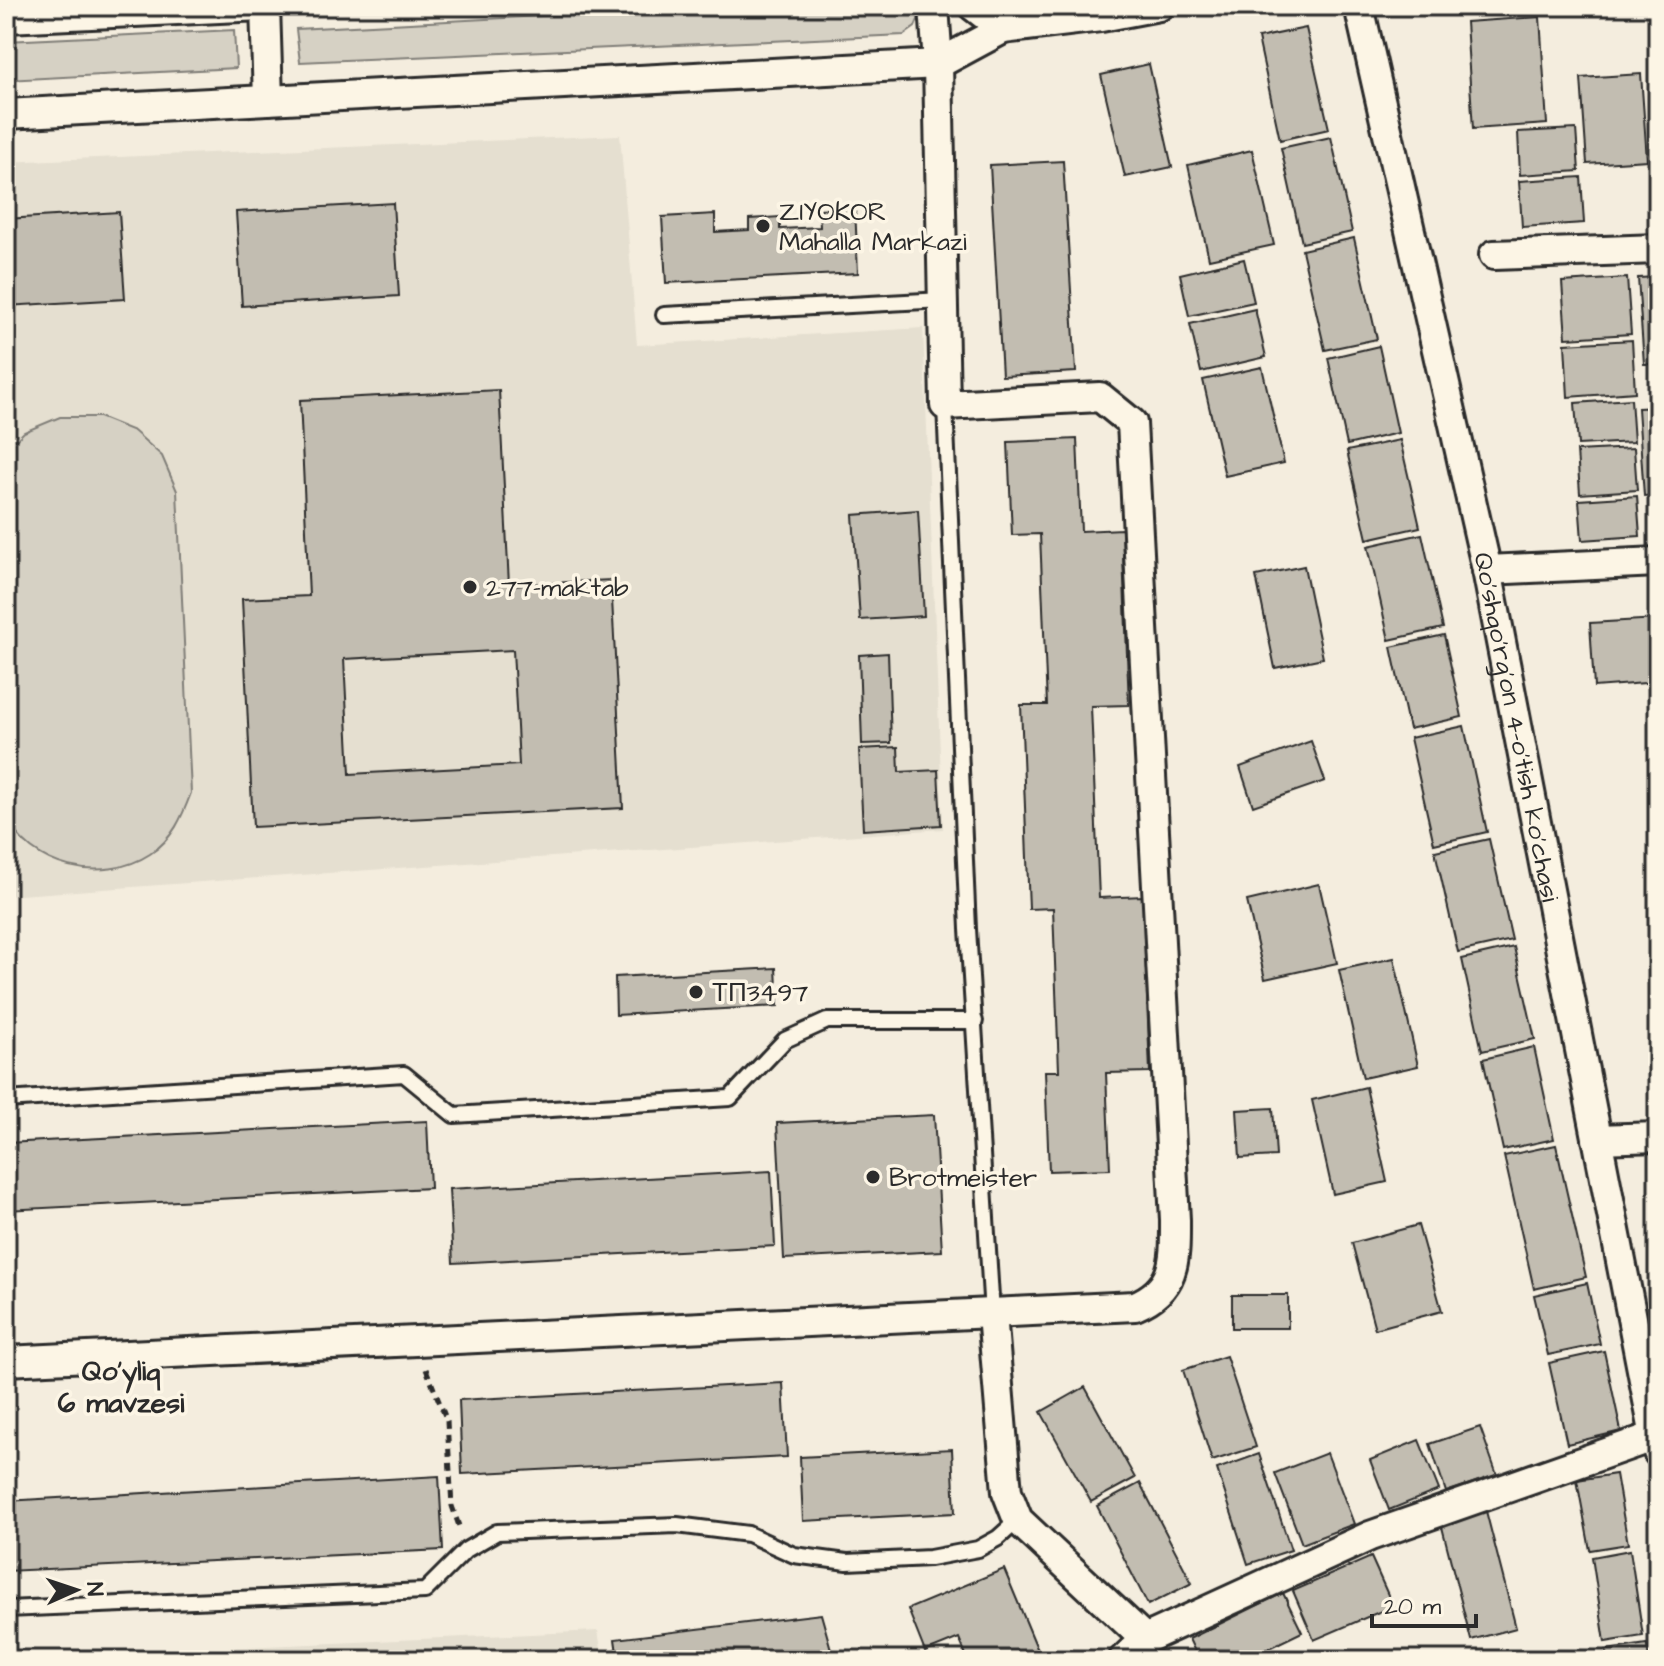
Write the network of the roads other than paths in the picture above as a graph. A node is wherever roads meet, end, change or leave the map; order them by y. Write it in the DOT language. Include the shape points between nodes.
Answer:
graph roads {
  1 [pos="263,6"];
  2 [pos="934,6"];
  3 [pos="973,6"];
  4 [pos="1159,6"];
  5 [pos="1359,6"];
  6 [pos="168,8"];
  7 [pos="6,18"];
  8 [pos="1003,29"];
  9 [pos="938,64"];
  10 [pos="268,100"];
  11 [pos="6,114"];
  12 [pos="1658,249"];
  13 [pos="1494,255"];
  14 [pos="943,300"];
  15 [pos="664,315"];
  16 [pos="945,405"];
  17 [pos="1658,562"];
  18 [pos="1487,570"];
  19 [pos="975,1021"];
  20 [pos="6,1100"];
  21 [pos="1658,1137"];
  22 [pos="1597,1139"];
  23 [pos="992,1314"];
  24 [pos="6,1361"];
  25 [pos="1656,1444"];
  26 [pos="1018,1520"];
  27 [pos="6,1609"];
  28 [pos="1145,1639"];
  29 [pos="1123,1660"];
  1 -- 6 [label="street"];
  1 -- 10 [label="street"];
  2 -- 9 [label="street"];
  3 -- 8 [label="street"];
  4 -- 8 [label="street"];
  5 -- 18 [label="street, Qo'shqo'rg'on 4-o'tish ko'chasi"];
  6 -- 7 [label="street"];
  8 -- 9 [label="street"];
  9 -- 10 [label="street"];
  9 -- 14 [label="street"];
  10 -- 11 [label="street"];
  12 -- 13 [label="street"];
  14 -- 15 [label="lane"];
  14 -- 16 [label="street"];
  16 -- 19 [label="lane"];
  16 -- 23 [label="street" via="1100,397 1132,423 1175,1220 1172,1270 1148,1301"];
  17 -- 18 [label="street"];
  18 -- 22 [label="street, Qo'shqo'rg'on 4-o'tish ko'chasi"];
  19 -- 20 [label="lane" via="827,1021 785,1040 730,1098 454,1115 404,1074"];
  19 -- 23 [label="lane"];
  21 -- 22 [label="street"];
  22 -- 25 [label="street, Qo'shqo'rg'on 4-o'tish ko'chasi"];
  23 -- 24 [label="street"];
  23 -- 26 [label="street" via="1007,1492"];
  25 -- 28 [label="street" via="1370,1536"];
  26 -- 27 [label="lane" via="978,1549 847,1562 794,1555 748,1534 677,1525 497,1532 466,1550 425,1591"];
  26 -- 28 [label="street"];
  28 -- 29 [label="street"];
}
